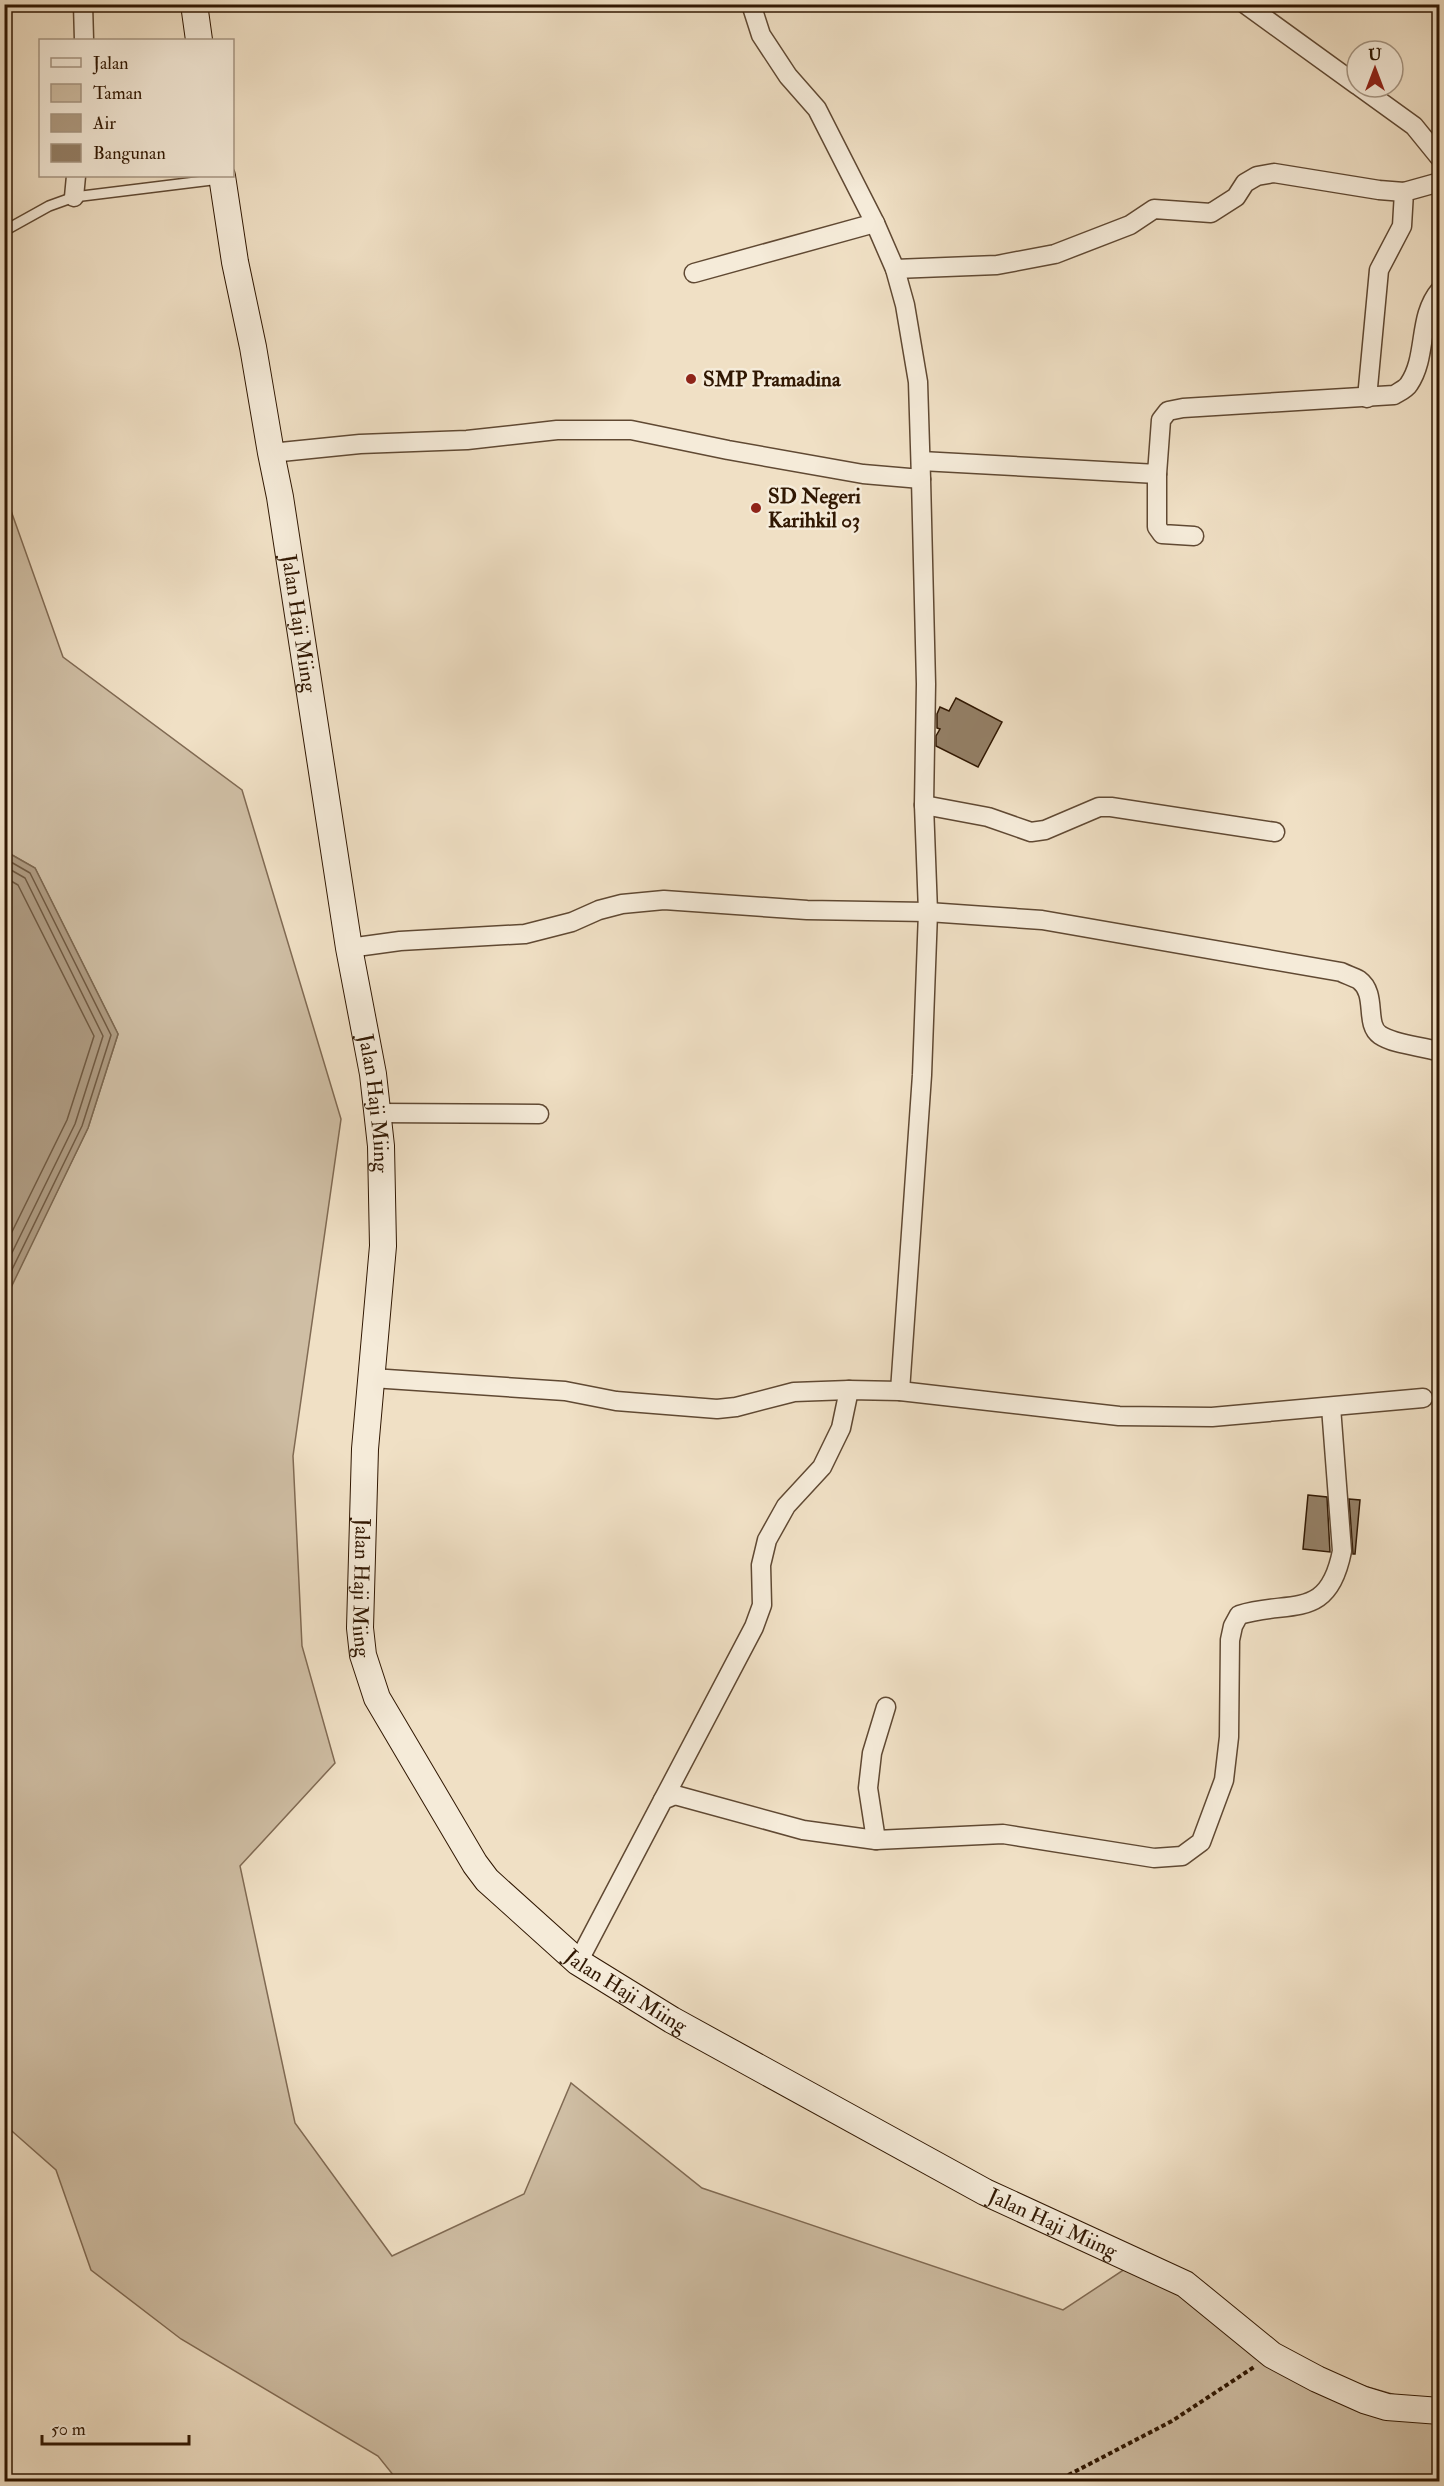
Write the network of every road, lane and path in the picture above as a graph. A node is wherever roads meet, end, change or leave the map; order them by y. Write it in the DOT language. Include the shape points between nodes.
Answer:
graph roads {
  1 [pos="82,4"];
  2 [pos="194,4"];
  3 [pos="751,4"];
  4 [pos="1245,4"];
  5 [pos="84,39"];
  6 [pos="199,39"];
  7 [pos="1345,77"];
  8 [pos="1376,99"];
  9 [pos="1440,158"];
  10 [pos="76,177"];
  11 [pos="222,177"];
  12 [pos="1440,182"];
  13 [pos="1404,192"];
  14 [pos="74,197"];
  15 [pos="875,223"];
  16 [pos="4,231"];
  17 [pos="895,269"];
  18 [pos="694,273"];
  19 [pos="1440,290"];
  20 [pos="1367,398"];
  21 [pos="271,453"];
  22 [pos="921,470"];
  23 [pos="1157,474"];
  24 [pos="1194,536"];
  25 [pos="924,805"];
  26 [pos="1275,832"];
  27 [pos="928,912"];
  28 [pos="349,948"];
  29 [pos="1440,1052"];
  30 [pos="377,1113"];
  31 [pos="539,1114"];
  32 [pos="372,1378"];
  33 [pos="849,1390"];
  34 [pos="900,1391"];
  35 [pos="1423,1398"];
  36 [pos="1331,1407"];
  37 [pos="886,1707"];
  38 [pos="663,1800"];
  39 [pos="876,1840"];
  40 [pos="578,1962"];
  41 [pos="1272,2355"];
  42 [pos="1440,2411"];
  43 [pos="1055,2481"];
  1 -- 5 [label="street"];
  2 -- 6 [label="main road"];
  3 -- 15 [label="street" via="761,35 788,76 817,109"];
  4 -- 7 [label="street"];
  8 -- 9 [label="street" via="1414,126"];
  10 -- 14 [label="street"];
  11 -- 14 [label="lane"];
  11 -- 21 [label="main road, Jalan Haji Miing"];
  12 -- 13 [label="street"];
  13 -- 17 [label="street" via="1274,173 1245,183 1236,197 1211,213 1154,209 1130,225 1055,254 998,265"];
  13 -- 20 [label="street" via="1402,226 1379,270"];
  14 -- 16 [label="lane"];
  15 -- 17 [label="street"];
  15 -- 18 [label="street"];
  17 -- 22 [label="street" via="918,381"];
  19 -- 20 [label="street" via="1428,308 1417,366 1408,386 1394,395"];
  20 -- 23 [label="street" via="1168,411 1161,420"];
  21 -- 22 [label="street" via="556,430 631,429 863,474"];
  21 -- 28 [label="main road, Jalan Haji Miing"];
  22 -- 23 [label="street"];
  22 -- 25 [label="street" via="926,684"];
  23 -- 24 [label="street" via="1157,526 1162,534"];
  25 -- 26 [label="street" via="988,817 1031,832 1099,807"];
  25 -- 27 [label="street"];
  27 -- 28 [label="street" via="807,910 664,900 622,904 525,934"];
  27 -- 29 [label="street" via="1042,920 1341,972 1359,980 1368,991 1373,1024 1379,1035"];
  27 -- 34 [label="street" via="922,1076"];
  28 -- 30 [label="main road, Jalan Haji Miing"];
  30 -- 31 [label="street"];
  30 -- 32 [label="main road, Jalan Haji Miing" via="383,1246"];
  32 -- 33 [label="street" via="565,1391 616,1401 717,1409 794,1392"];
  32 -- 40 [label="main road, Jalan Haji Miing" via="365,1449 360,1628 369,1676 377,1698 475,1864 487,1880"];
  33 -- 34 [label="street"];
  33 -- 38 [label="street" via="841,1428 822,1467 786,1506 767,1540 761,1565 762,1605 754,1627"];
  34 -- 36 [label="street" via="1119,1416 1212,1417"];
  35 -- 36 [label="street"];
  36 -- 39 [label="street" via="1342,1551 1338,1570 1326,1592 1314,1602 1239,1615 1233,1626 1230,1737 1224,1780 1201,1842 1182,1856 1154,1858 1003,1834"];
  37 -- 39 [label="street" via="872,1752 868,1788"];
  38 -- 39 [label="street" via="675,1795 803,1830"];
  38 -- 40 [label="street"];
  40 -- 41 [label="main road, Jalan Haji Miing" via="672,2020 984,2192 1185,2284"];
  41 -- 42 [label="main road, Jalan Haji Miing" via="1364,2400 1387,2407"];
  41 -- 43 [label="path" via="1172,2421"];
}
